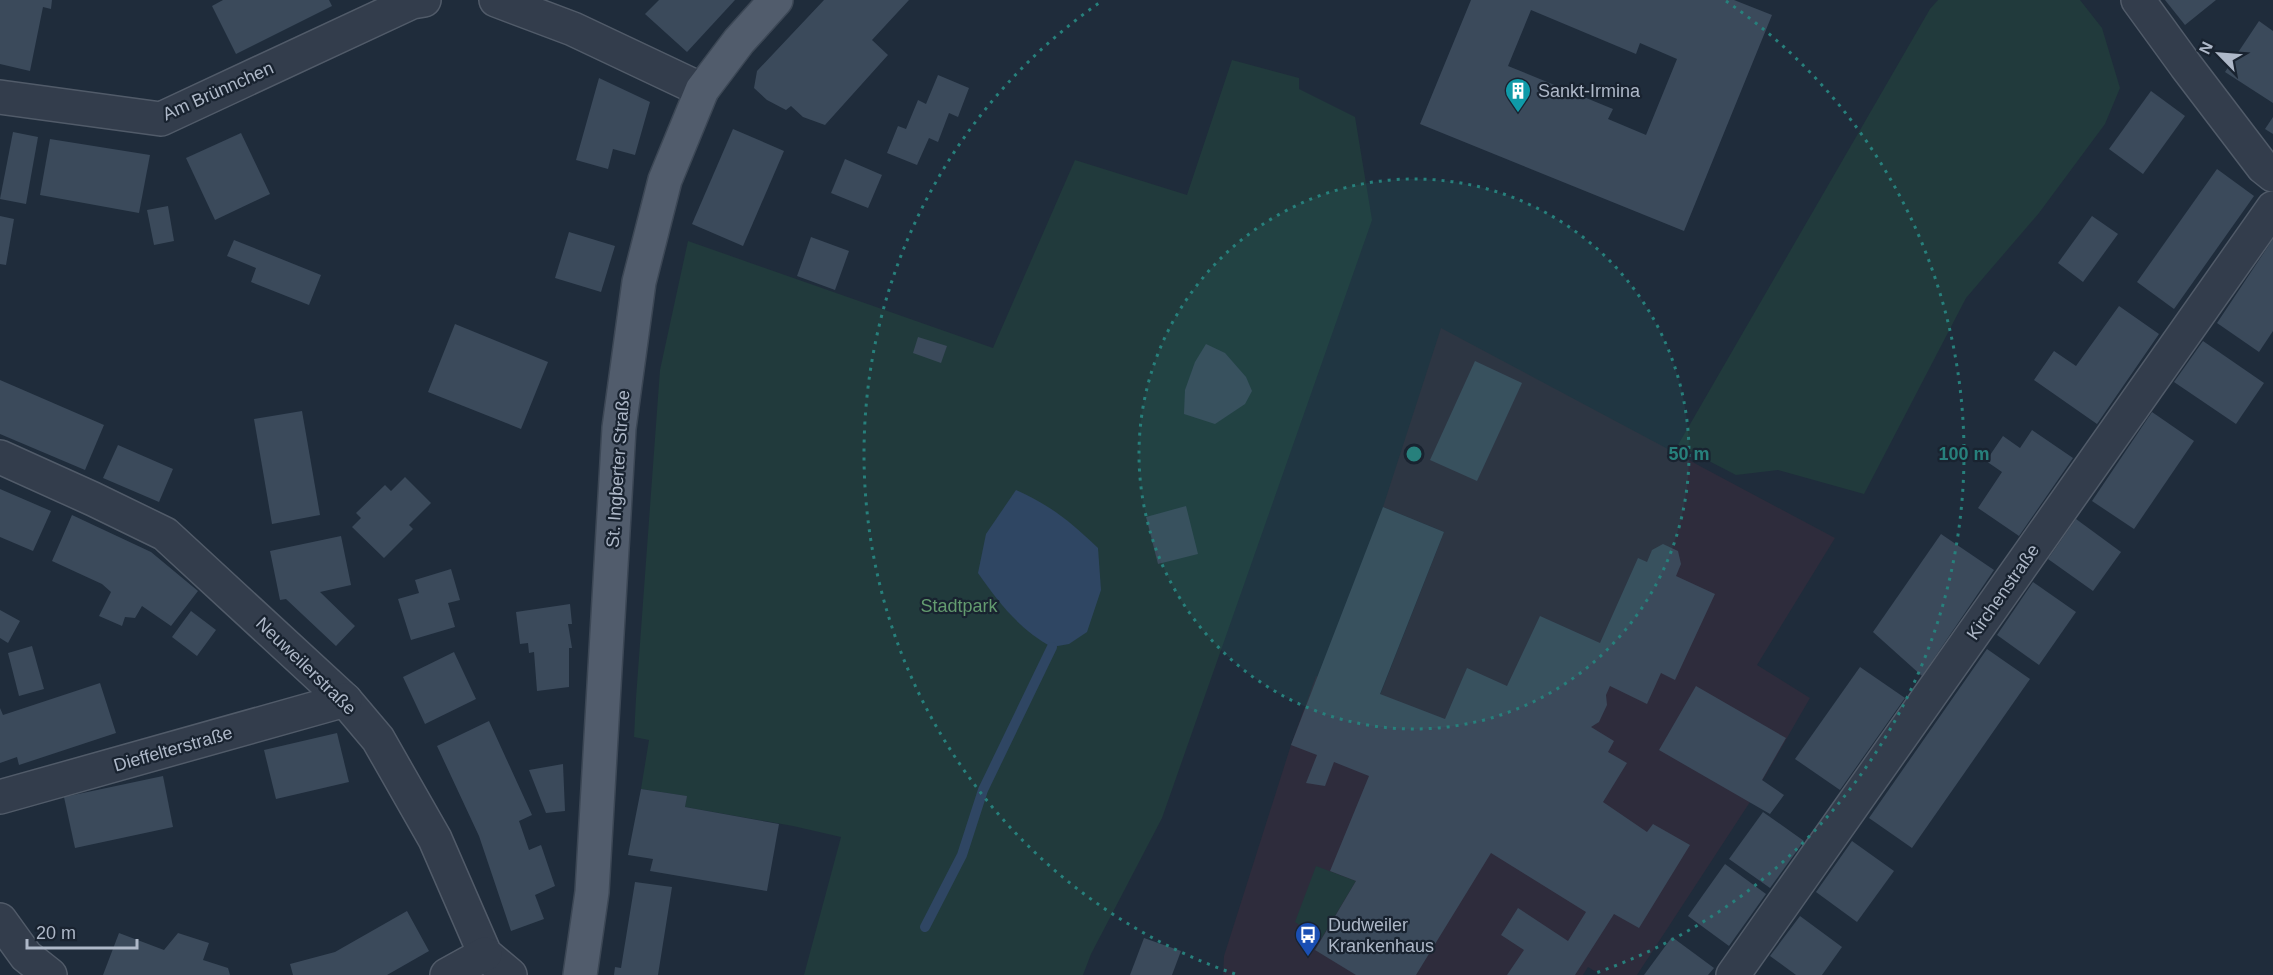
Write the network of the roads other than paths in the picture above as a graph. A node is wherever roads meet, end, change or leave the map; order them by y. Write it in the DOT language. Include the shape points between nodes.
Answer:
graph roads {
  1 [pos="424,0"];
  2 [pos="496,0"];
  3 [pos="776,0"];
  4 [pos="2139,0"];
  5 [pos="702,90"];
  6 [pos="0,97"];
  7 [pos="2273,175"];
  8 [pos="2273,208"];
  9 [pos="0,457"];
  10 [pos="345,700"];
  11 [pos="0,797"];
  12 [pos="0,920"];
  13 [pos="485,954"];
  14 [pos="50,975"];
  15 [pos="447,975"];
  16 [pos="510,975"];
  17 [pos="580,975"];
  18 [pos="1733,975"];
  1 -- 6 [label="street, Am Brünnchen" via="412,2 161,119"];
  2 -- 5 [label="street" via="573,29"];
  3 -- 5 [label="main road, St. Ingberter Straße"];
  4 -- 7 [label="street"];
  5 -- 17 [label="main road, St. Ingberter Straße" via="665,180 639,282 631,338 619,428 592,892"];
  8 -- 18 [label="street, Kirchenstraße"];
  9 -- 10 [label="street, Neuweilerstraße" via="165,534"];
  10 -- 11 [label="street, Dieffelterstraße"];
  10 -- 13 [label="street, Neuweilerstraße" via="378,739 435,839"];
  12 -- 14 [label="street" via="26,956"];
  13 -- 15 [label="street"];
  13 -- 16 [label="street, Neuweilerstraße"];
}
